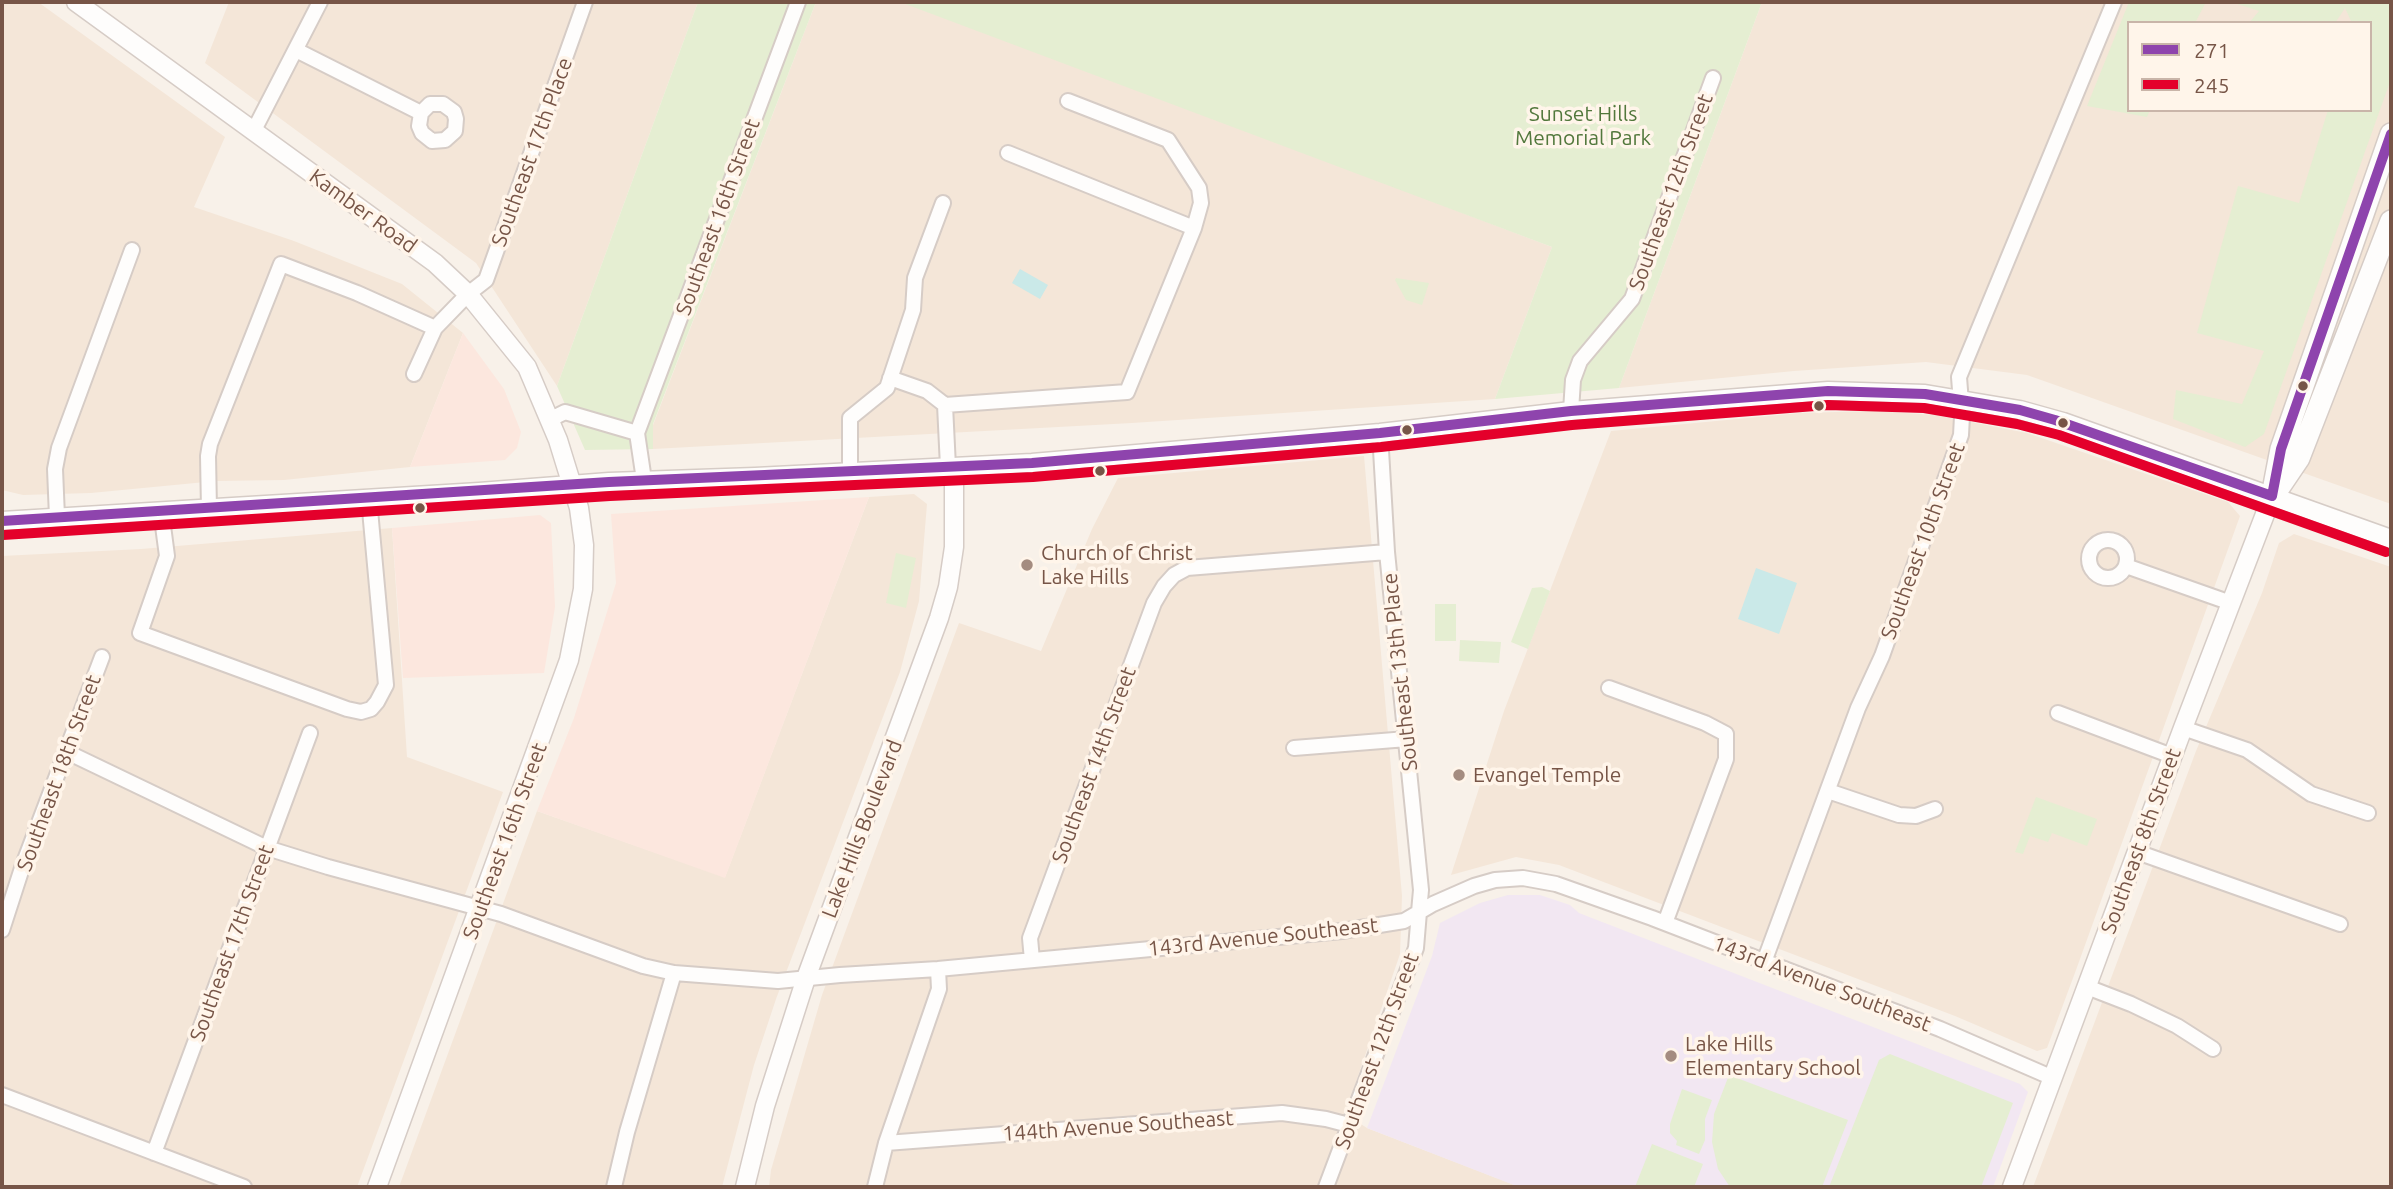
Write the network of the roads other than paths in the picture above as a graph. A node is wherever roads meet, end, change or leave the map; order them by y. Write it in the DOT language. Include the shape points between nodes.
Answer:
graph roads {
  1 [pos="76,2"];
  2 [pos="320,2"];
  3 [pos="585,2"];
  4 [pos="798,2"];
  5 [pos="2114,2"];
  6 [pos="296,50"];
  7 [pos="1713,78"];
  8 [pos="1068,102"];
  9 [pos="421,113"];
  10 [pos="253,132"];
  11 [pos="2391,134"];
  12 [pos="1008,153"];
  13 [pos="943,202"];
  14 [pos="2391,221"];
  15 [pos="1194,228"];
  16 [pos="132,250"];
  17 [pos="468,294"];
  18 [pos="435,328"];
  19 [pos="414,374"];
  20 [pos="890,378"];
  21 [pos="1961,399"];
  22 [pos="945,405"];
  23 [pos="1571,411"];
  24 [pos="549,420"];
  25 [pos="637,433"];
  26 [pos="1380,433"];
  27 [pos="951,467"];
  28 [pos="850,472"];
  29 [pos="643,480"];
  30 [pos="572,485"];
  31 [pos="2272,496"];
  32 [pos="369,499"];
  33 [pos="209,509"];
  34 [pos="160,511"];
  35 [pos="57,517"];
  36 [pos="2,520"];
  37 [pos="2391,539"];
  38 [pos="1387,552"];
  39 [pos="2126,566"];
  40 [pos="2231,603"];
  41 [pos="102,657"];
  42 [pos="1609,688"];
  43 [pos="2058,713"];
  44 [pos="2183,728"];
  45 [pos="310,733"];
  46 [pos="1407,739"];
  47 [pos="1294,748"];
  48 [pos="67,752"];
  49 [pos="2172,756"];
  50 [pos="1828,791"];
  51 [pos="1935,809"];
  52 [pos="2368,813"];
  53 [pos="267,848"];
  54 [pos="2137,852"];
  55 [pos="481,908"];
  56 [pos="1419,912"];
  57 [pos="1665,923"];
  58 [pos="2340,924"];
  59 [pos="2,930"];
  60 [pos="1032,960"];
  61 [pos="1764,962"];
  62 [pos="938,970"];
  63 [pos="674,973"];
  64 [pos="806,978"];
  65 [pos="2087,987"];
  66 [pos="2213,1049"];
  67 [pos="2053,1078"];
  68 [pos="2,1095"];
  69 [pos="1349,1125"];
  70 [pos="886,1143"];
  71 [pos="154,1153"];
  72 [pos="244,1187"];
  73 [pos="377,1187"];
  74 [pos="614,1187"];
  75 [pos="745,1187"];
  76 [pos="876,1187"];
  77 [pos="1326,1187"];
  78 [pos="2012,1187"];
  1 -- 10 [label="street, Kamber Road"];
  2 -- 6 [label="street"];
  3 -- 17 [label="street, Southeast 17th Place" via="486,280"];
  4 -- 25 [label="street, Southeast 16th Street"];
  5 -- 21 [label="street, Southeast 10th Street" via="1959,377"];
  6 -- 9 [label="street"];
  6 -- 10 [label="street"];
  7 -- 23 [label="street, Southeast 12th Street" via="1632,299 1580,361 1573,380"];
  8 -- 15 [label="street" via="1168,140 1199,188 1201,203"];
  10 -- 17 [label="street, Kamber Road" via="435,263"];
  11 -- 31 [label="main road" via="2281,449"];
  12 -- 15 [label="street"];
  13 -- 20 [label="street" via="915,278 913,310"];
  14 -- 31 [label="main road" via="2299,458"];
  15 -- 22 [label="street" via="1127,392"];
  16 -- 35 [label="street" via="59,448"];
  17 -- 18 [label="street, Southeast 17th Place"];
  17 -- 24 [label="street, Kamber Road" via="527,367"];
  18 -- 19 [label="street"];
  18 -- 33 [label="street" via="281,264 210,444"];
  20 -- 22 [label="street" via="927,391"];
  20 -- 28 [label="street" via="887,388 850,418"];
  21 -- 23 [label="street" via="1828,391"];
  21 -- 31 [label="street" via="2055,420"];
  21 -- 50 [label="street, Southeast 10th Street" via="1961,435"];
  22 -- 27 [label="street"];
  23 -- 26 [label="street"];
  24 -- 25 [label="street" via="565,412"];
  24 -- 30 [label="street, Kamber Road"];
  25 -- 29 [label="street"];
  26 -- 27 [label="street"];
  26 -- 38 [label="street, Southeast 13th Place"];
  27 -- 28 [label="street"];
  27 -- 64 [label="street, Lake Hills Boulevard" via="954,547 948,587"];
  28 -- 29 [label="street"];
  29 -- 30 [label="street"];
  30 -- 32 [label="street"];
  30 -- 55 [label="street, Southeast 16th Street" via="584,545 577,625 557,699"];
  31 -- 37 [label="street"];
  31 -- 40 [label="street, Southeast 8th Street"];
  32 -- 33 [label="street"];
  32 -- 34 [label="street" via="386,685 371,709 361,712 140,633 167,556"];
  33 -- 34 [label="street"];
  34 -- 35 [label="street"];
  35 -- 36 [label="street"];
  38 -- 46 [label="street, Southeast 13th Place"];
  38 -- 60 [label="street, Southeast 14th Street" via="1187,568 1164,586 1030,938"];
  39 -- 40 [label="street"];
  40 -- 44 [label="street, Southeast 8th Street"];
  41 -- 48 [label="street, Southeast 18th Street"];
  42 -- 57 [label="street" via="1732,730 1726,759"];
  43 -- 49 [label="street"];
  44 -- 49 [label="street, Southeast 8th Street"];
  44 -- 52 [label="street" via="2247,750 2311,794"];
  45 -- 53 [label="street, Southeast 17th Street"];
  46 -- 47 [label="street"];
  46 -- 56 [label="street, Southeast 13th Place" via="1421,890"];
  48 -- 53 [label="street"];
  48 -- 59 [label="street, Southeast 18th Street"];
  49 -- 54 [label="street, Southeast 8th Street"];
  50 -- 51 [label="street" via="1899,815 1916,816"];
  50 -- 61 [label="street, Southeast 10th Street"];
  53 -- 55 [label="street"];
  53 -- 71 [label="street, Southeast 17th Street"];
  54 -- 58 [label="street"];
  54 -- 65 [label="street, Southeast 8th Street"];
  55 -- 63 [label="street, 143rd Avenue Southeast"];
  55 -- 73 [label="street, Southeast 16th Street"];
  56 -- 57 [label="street, 143rd Avenue Southeast" via="1495,880 1523,878 1556,884"];
  56 -- 60 [label="street, 143rd Avenue Southeast" via="1404,921 1342,931"];
  56 -- 69 [label="street, Southeast 12th Street" via="1416,947"];
  57 -- 61 [label="street, 143rd Avenue Southeast"];
  60 -- 62 [label="street, 143rd Avenue Southeast"];
  61 -- 67 [label="street, 143rd Avenue Southeast"];
  62 -- 64 [label="street, 143rd Avenue Southeast"];
  62 -- 70 [label="street" via="939,989"];
  63 -- 64 [label="street, 143rd Avenue Southeast" via="778,981"];
  63 -- 74 [label="street"];
  64 -- 75 [label="street, Lake Hills Boulevard"];
  65 -- 66 [label="street" via="2177,1026"];
  65 -- 67 [label="street, Southeast 8th Street"];
  67 -- 78 [label="street, Southeast 8th Street"];
  68 -- 71 [label="street"];
  69 -- 70 [label="street, 144th Avenue Southeast" via="1282,1113"];
  69 -- 77 [label="street, Southeast 12th Street"];
  70 -- 76 [label="street"];
  71 -- 72 [label="street"];
}
